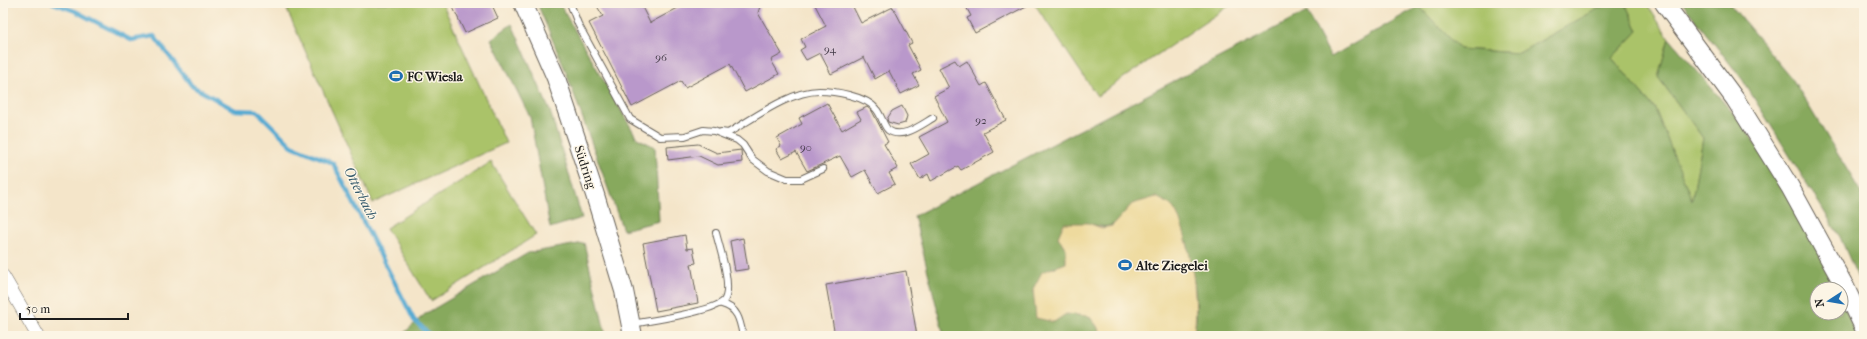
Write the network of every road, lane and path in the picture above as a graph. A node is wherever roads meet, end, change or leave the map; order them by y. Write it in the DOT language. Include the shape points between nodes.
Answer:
graph roads {
  1 [pos="523,3"];
  2 [pos="570,3"];
  3 [pos="1664,3"];
  4 [pos="933,118"];
  5 [pos="714,131"];
  6 [pos="823,169"];
  7 [pos="716,233"];
  8 [pos="3,276"];
  9 [pos="722,304"];
  10 [pos="1861,321"];
  11 [pos="632,330"];
  12 [pos="38,336"];
  13 [pos="744,336"];
  1 -- 11 [label="main road, Südring" via="561,93 595,195 624,291"];
  2 -- 5 [label="lane" via="578,24 630,119 660,137 686,136 703,130"];
  3 -- 10 [label="main road" via="1739,106 1790,187"];
  4 -- 5 [label="lane" via="906,133 895,132 888,129 876,107 841,93 819,91 791,97 728,133"];
  5 -- 6 [label="lane" via="737,140 757,163 787,179 802,179"];
  7 -- 9 [label="lane" via="727,282 727,292"];
  8 -- 12 [label="street"];
  9 -- 11 [label="lane"];
  9 -- 13 [label="lane" via="737,314"];
}
